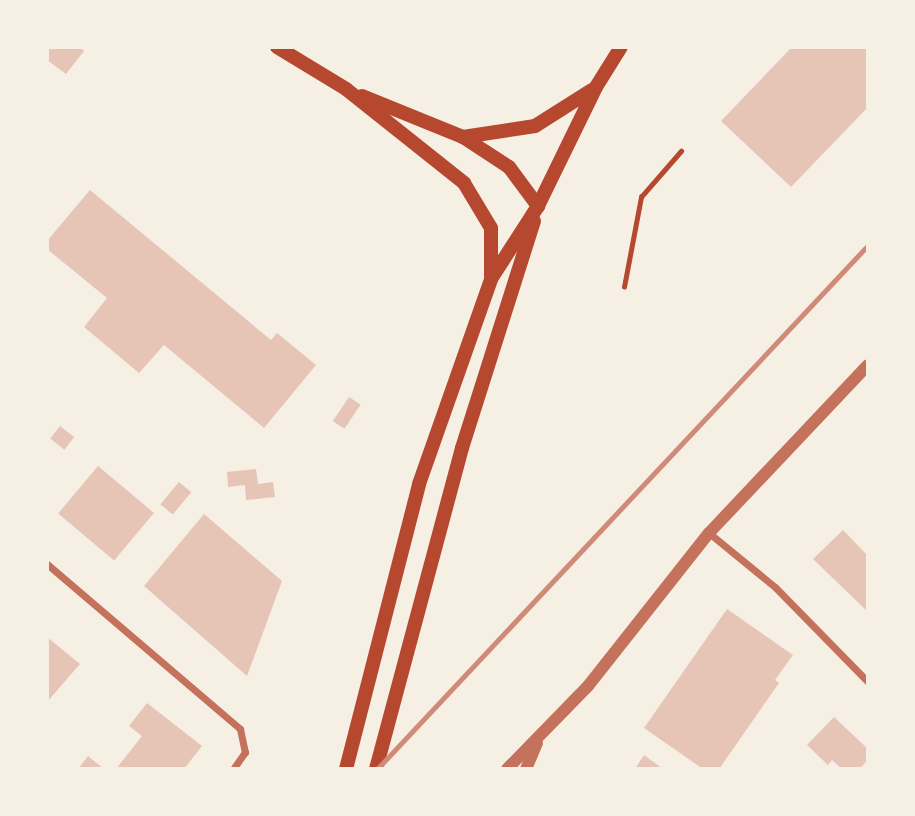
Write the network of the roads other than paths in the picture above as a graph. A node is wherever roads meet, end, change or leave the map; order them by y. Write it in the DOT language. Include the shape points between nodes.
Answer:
graph roads {
  1 [pos="277,47"];
  2 [pos="621,47"];
  3 [pos="596,87"];
  4 [pos="346,89"];
  5 [pos="463,137"];
  6 [pos="538,206"];
  7 [pos="491,279"];
  8 [pos="868,365"];
  9 [pos="709,533"];
  10 [pos="47,564"];
  11 [pos="868,682"];
  12 [pos="541,733"];
  13 [pos="233,769"];
  14 [pos="346,769"];
  15 [pos="376,769"];
  16 [pos="508,769"];
  17 [pos="526,769"];
  1 -- 4 [label="main road"];
  2 -- 3 [label="main road"];
  3 -- 5 [label="main road" via="535,126"];
  3 -- 6 [label="main road"];
  4 -- 5 [label="main road"];
  4 -- 7 [label="main road" via="464,183 491,228"];
  5 -- 6 [label="main road" via="509,167"];
  6 -- 7 [label="main road"];
  6 -- 15 [label="main road" via="414,619"];
  7 -- 14 [label="main road" via="419,484"];
  8 -- 9 [label="street"];
  9 -- 11 [label="street" via="775,587"];
  9 -- 12 [label="street" via="588,686"];
  10 -- 13 [label="street" via="240,729 245,752"];
  12 -- 16 [label="street"];
  12 -- 17 [label="street"];
}
